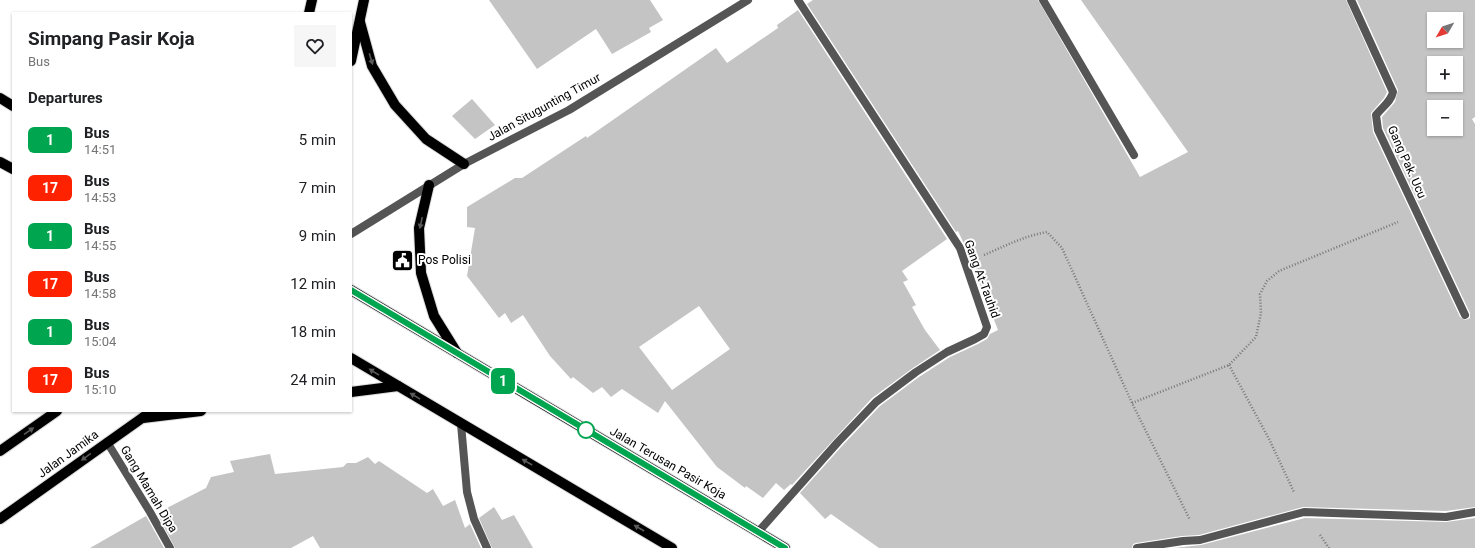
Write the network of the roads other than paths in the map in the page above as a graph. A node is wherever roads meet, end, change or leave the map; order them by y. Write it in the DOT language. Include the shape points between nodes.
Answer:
graph roads {
  1 [pos="312,0"];
  2 [pos="364,0"];
  3 [pos="748,0"];
  4 [pos="798,0"];
  5 [pos="1043,0"];
  6 [pos="1351,0"];
  7 [pos="309,12"];
  8 [pos="360,22"];
  9 [pos="352,57"];
  10 [pos="0,98"];
  11 [pos="12,105"];
  12 [pos="1134,154"];
  13 [pos="0,162"];
  14 [pos="464,164"];
  15 [pos="12,168"];
  16 [pos="429,184"];
  17 [pos="352,233"];
  18 [pos="352,291"];
  19 [pos="1465,315"];
  20 [pos="458,355"];
  21 [pos="352,359"];
  22 [pos="398,386"];
  23 [pos="352,392"];
  24 [pos="56,412"];
  25 [pos="150,412"];
  26 [pos="192,412"];
  27 [pos="141,418"];
  28 [pos="461,424"];
  29 [pos="107,442"];
  30 [pos="0,451"];
  31 [pos="1475,512"];
  32 [pos="0,519"];
  33 [pos="759,531"];
  34 [pos="170,548"];
  35 [pos="487,548"];
  36 [pos="672,548"];
  37 [pos="785,548"];
  38 [pos="1137,548"];
  1 -- 7 [label="main road"];
  2 -- 8 [label="main road"];
  3 -- 14 [label="street, Jalan Situgunting Timur" via="569,110"];
  4 -- 33 [label="street, Gang At-Tauhid" via="960,248 987,327 984,334 947,352 876,402"];
  5 -- 12 [label="street"];
  6 -- 19 [label="street, Gang Pak. Ucu" via="1393,92 1391,100 1376,116 1378,130"];
  8 -- 9 [label="main road"];
  8 -- 14 [label="main road, one-way" via="372,66 395,105 426,139"];
  10 -- 11 [label="main road"];
  13 -- 15 [label="main road"];
  14 -- 16 [label="street, Jalan Situgunting Timur"];
  16 -- 17 [label="street, Jalan Situgunting Timur"];
  16 -- 20 [label="main road, one-way" via="419,228 421,273 434,316"];
  18 -- 20 [label="main road, Jalan Terusan Pasir Koja"];
  20 -- 33 [label="main road, Jalan Terusan Pasir Koja"];
  22 -- 21 [label="main road, one-way"];
  22 -- 23 [label="main road"];
  28 -- 22 [label="main road, one-way"];
  30 -- 24 [label="main road, one-way"];
  25 -- 27 [label="main road, Jalan Jamika"];
  26 -- 27 [label="main road"];
  27 -- 29 [label="main road, Jalan Jamika"];
  28 -- 35 [label="street" via="467,492 474,519"];
  36 -- 28 [label="main road, one-way"];
  29 -- 32 [label="main road, Jalan Jamika, one-way"];
  29 -- 34 [label="street, Gang Mamah Dipa"];
  31 -- 38 [label="street" via="1446,517 1304,512 1200,540 1183,540"];
  33 -- 37 [label="main road, Jalan Terusan Pasir Koja"];
}
